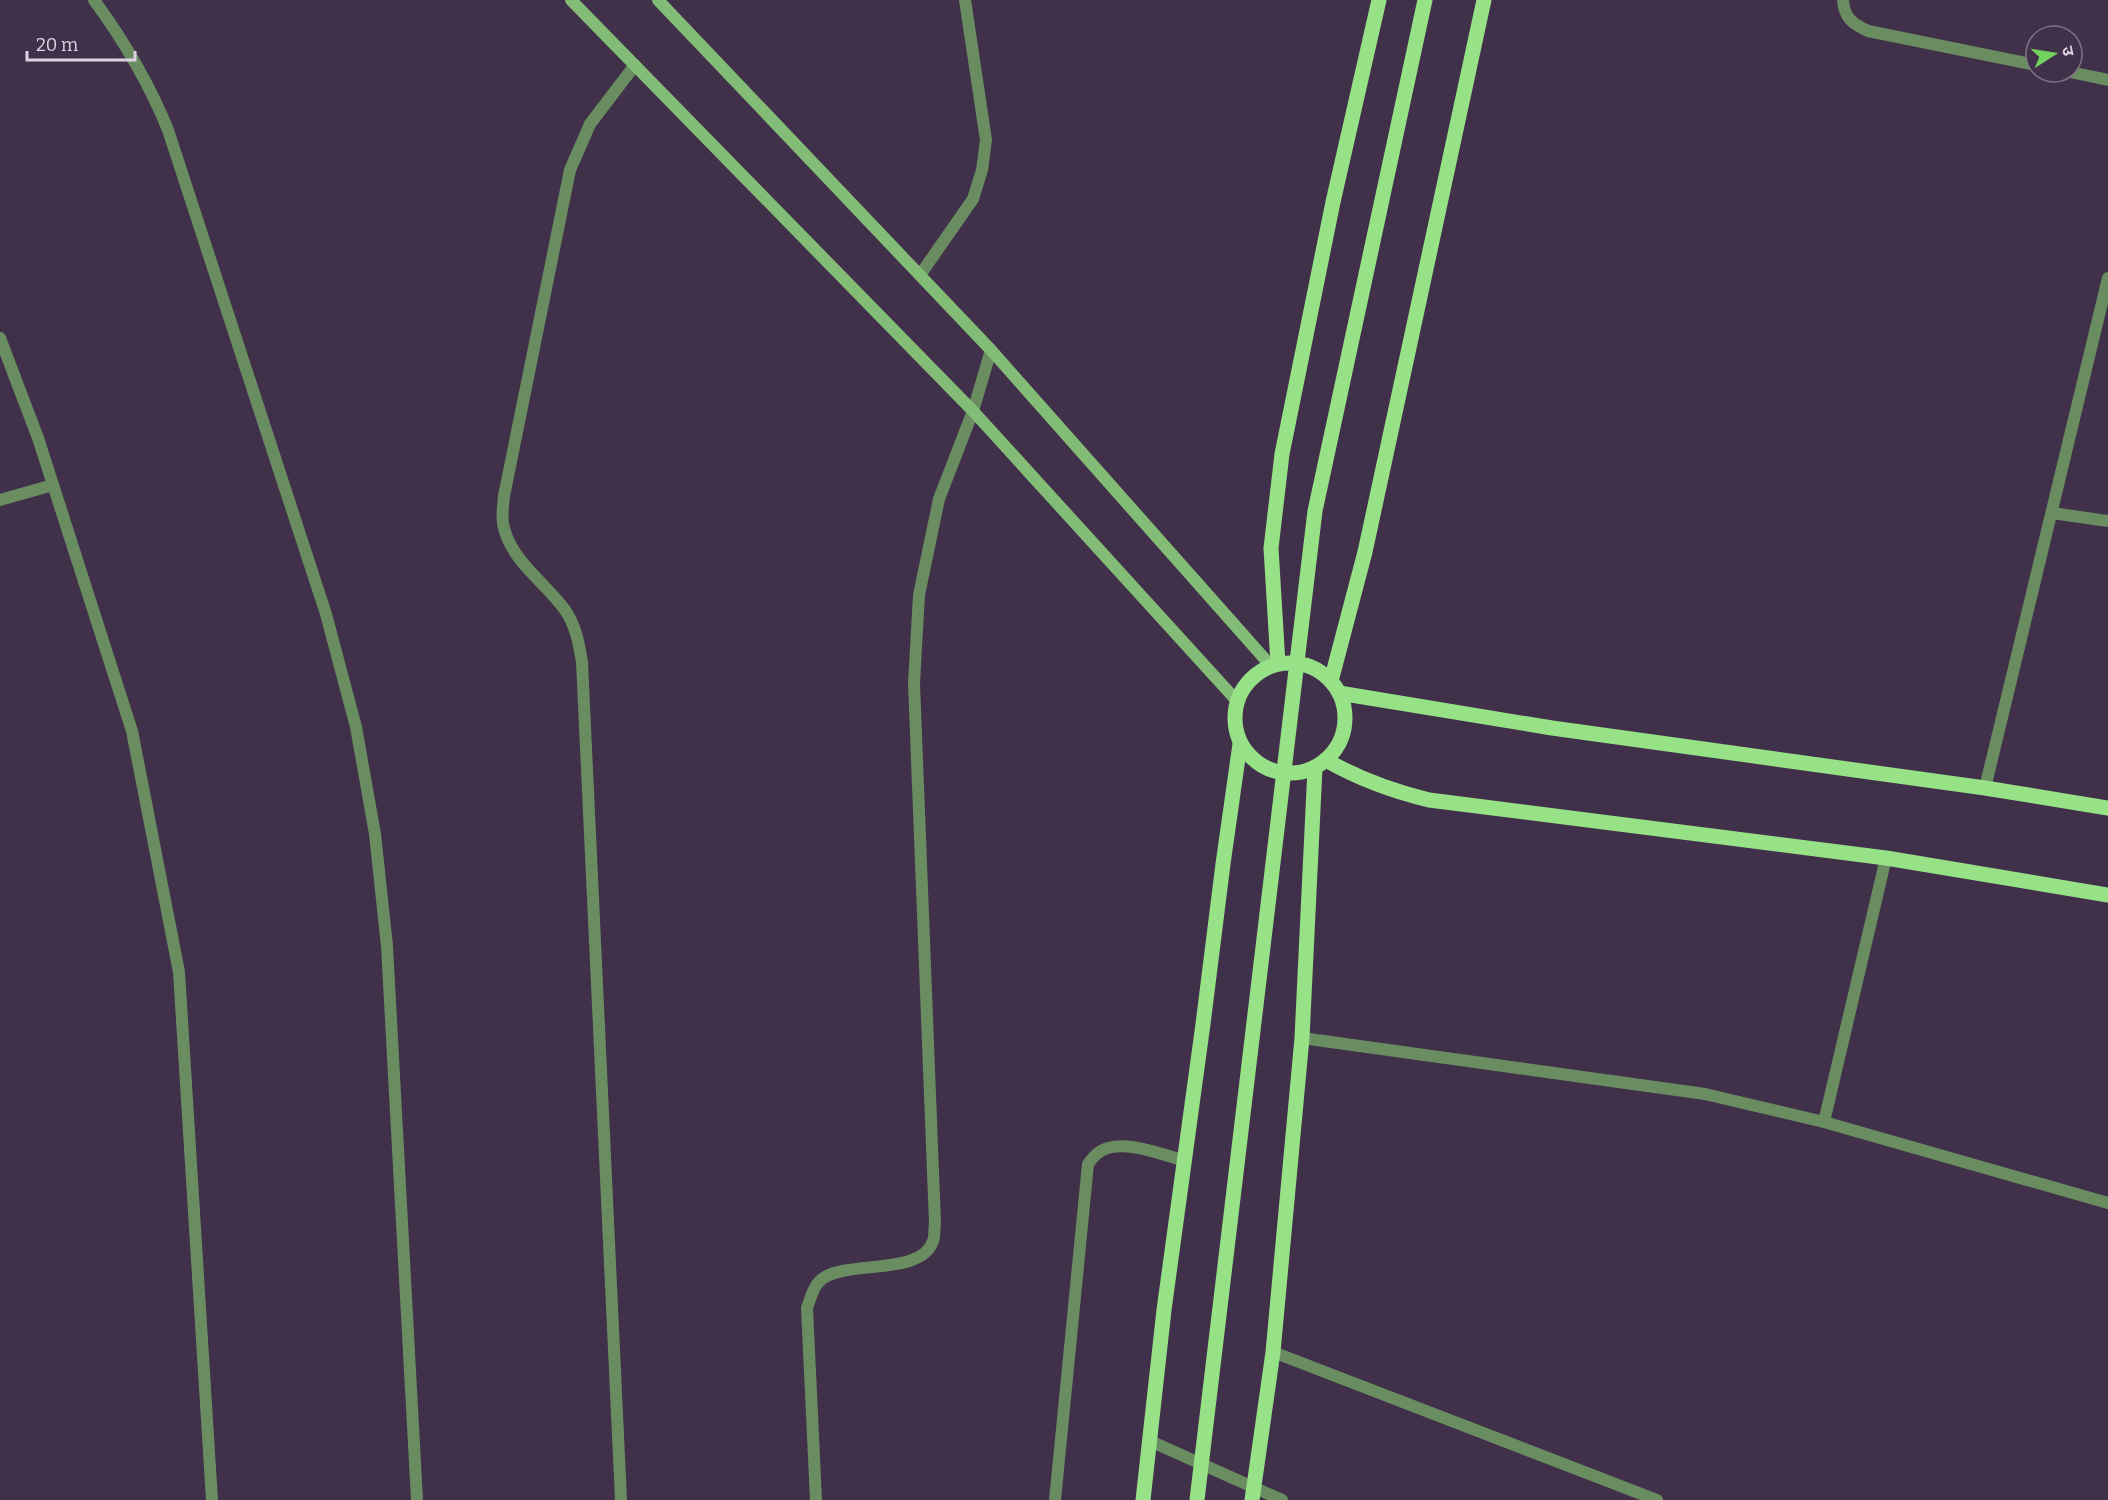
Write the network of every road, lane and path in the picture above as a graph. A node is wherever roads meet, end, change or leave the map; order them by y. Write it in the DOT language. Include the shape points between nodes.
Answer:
graph roads {
  1 [pos="94,0"];
  2 [pos="571,0"];
  3 [pos="658,0"];
  4 [pos="965,0"];
  5 [pos="1379,0"];
  6 [pos="1425,0"];
  7 [pos="1484,0"];
  8 [pos="1843,0"];
  9 [pos="2024,63"];
  10 [pos="635,65"];
  11 [pos="2084,75"];
  12 [pos="2108,80"];
  13 [pos="921,275"];
  14 [pos="2108,278"];
  15 [pos="0,338"];
  16 [pos="991,350"];
  17 [pos="973,411"];
  18 [pos="53,484"];
  19 [pos="0,500"];
  20 [pos="2052,513"];
  21 [pos="2108,521"];
  22 [pos="1275,665"];
  23 [pos="1335,687"];
  24 [pos="1237,701"];
  25 [pos="1240,744"];
  26 [pos="1321,764"];
  27 [pos="1985,788"];
  28 [pos="2108,808"];
  29 [pos="1886,858"];
  30 [pos="2108,895"];
  31 [pos="1302,1038"];
  32 [pos="1824,1122"];
  33 [pos="1185,1161"];
  34 [pos="2108,1203"];
  35 [pos="1273,1352"];
  36 [pos="1150,1441"];
  37 [pos="1253,1494"];
  38 [pos="212,1500"];
  39 [pos="417,1500"];
  40 [pos="621,1500"];
  41 [pos="816,1500"];
  42 [pos="1055,1500"];
  43 [pos="1143,1500"];
  44 [pos="1197,1500"];
  45 [pos="1282,1500"];
  46 [pos="1658,1500"];
  1 -- 39 [label="street" via="152,92 168,130 326,614 356,727 375,834 387,946"];
  2 -- 10 [label="main road"];
  3 -- 13 [label="main road"];
  4 -- 13 [label="street" via="986,140 982,170 973,200"];
  5 -- 22 [label="main road" via="1282,454 1271,548"];
  6 -- 44 [label="main road, bridge" via="1315,511"];
  7 -- 23 [label="main road"];
  8 -- 9 [label="street" via="1852,24 1868,31"];
  10 -- 17 [label="main road"];
  10 -- 40 [label="street" via="590,124 570,170 504,496 503,526 511,547 565,610 577,632 582,663"];
  11 -- 12 [label="street"];
  13 -- 16 [label="main road"];
  14 -- 20 [label="street"];
  15 -- 18 [label="street"];
  16 -- 17 [label="street"];
  16 -- 22 [label="main road"];
  17 -- 24 [label="main road"];
  17 -- 41 [label="street" via="939,499 919,595 914,683 933,1241 924,1256 845,1271 825,1277 813,1289 807,1308"];
  18 -- 19 [label="street"];
  18 -- 38 [label="street" via="132,731 179,972"];
  20 -- 21 [label="street"];
  20 -- 27 [label="street"];
  22 -- 23 [label="main road" via="1307,666"];
  22 -- 24 [label="main road" via="1250,679"];
  23 -- 26 [label="main road" via="1344,707 1345,722 1336,749"];
  23 -- 27 [label="main road" via="1552,728"];
  24 -- 25 [label="main road" via="1234,715"];
  25 -- 26 [label="main road" via="1248,756 1273,771 1301,773"];
  25 -- 33 [label="main road"];
  26 -- 29 [label="main road" via="1392,791 1429,800"];
  26 -- 31 [label="main road"];
  27 -- 28 [label="main road"];
  29 -- 30 [label="main road"];
  29 -- 32 [label="street"];
  31 -- 32 [label="street" via="1705,1094"];
  31 -- 35 [label="main road"];
  32 -- 34 [label="street"];
  33 -- 36 [label="main road"];
  33 -- 42 [label="street" via="1116,1146 1098,1152 1088,1164"];
  35 -- 37 [label="main road"];
  35 -- 46 [label="street"];
  36 -- 37 [label="street"];
  36 -- 43 [label="main road"];
  37 -- 45 [label="street"];
}
